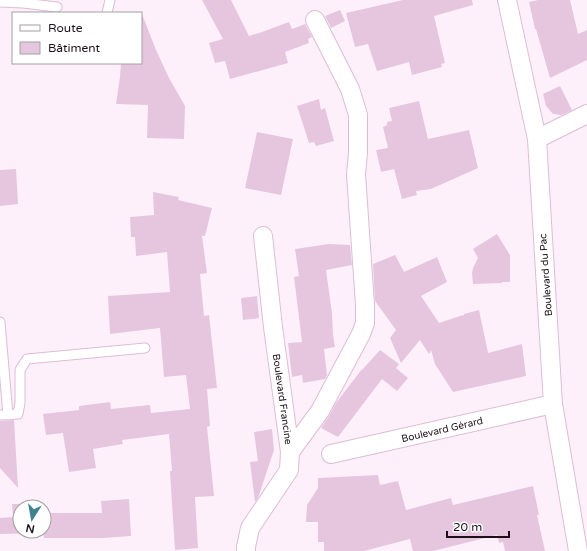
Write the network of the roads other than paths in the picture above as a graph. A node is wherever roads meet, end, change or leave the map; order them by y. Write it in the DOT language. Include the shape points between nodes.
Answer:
graph roads {
  1 [pos="110,0"];
  2 [pos="507,0"];
  3 [pos="0,2"];
  4 [pos="24,2"];
  5 [pos="57,6"];
  6 [pos="107,12"];
  7 [pos="315,20"];
  8 [pos="587,114"];
  9 [pos="537,138"];
  10 [pos="263,236"];
  11 [pos="0,322"];
  12 [pos="145,348"];
  13 [pos="554,404"];
  14 [pos="4,415"];
  15 [pos="290,452"];
  16 [pos="331,454"];
  17 [pos="246,551"];
  18 [pos="578,551"];
  1 -- 6 [label="lane"];
  2 -- 9 [label="street, Boulevard du Pac"];
  3 -- 4 [label="lane"];
  4 -- 5 [label="lane"];
  7 -- 15 [label="street" via="350,89 358,115 356,174 365,323 320,411"];
  8 -- 9 [label="street"];
  9 -- 13 [label="street, Boulevard du Pac"];
  10 -- 15 [label="street, Boulevard Francine"];
  11 -- 14 [label="lane"];
  12 -- 14 [label="lane" via="27,359 20,370 18,414"];
  13 -- 16 [label="street, Boulevard Gérard"];
  13 -- 18 [label="street, Boulevard du Pac"];
  15 -- 17 [label="street, Boulevard Francine" via="289,470 250,528"];
}
